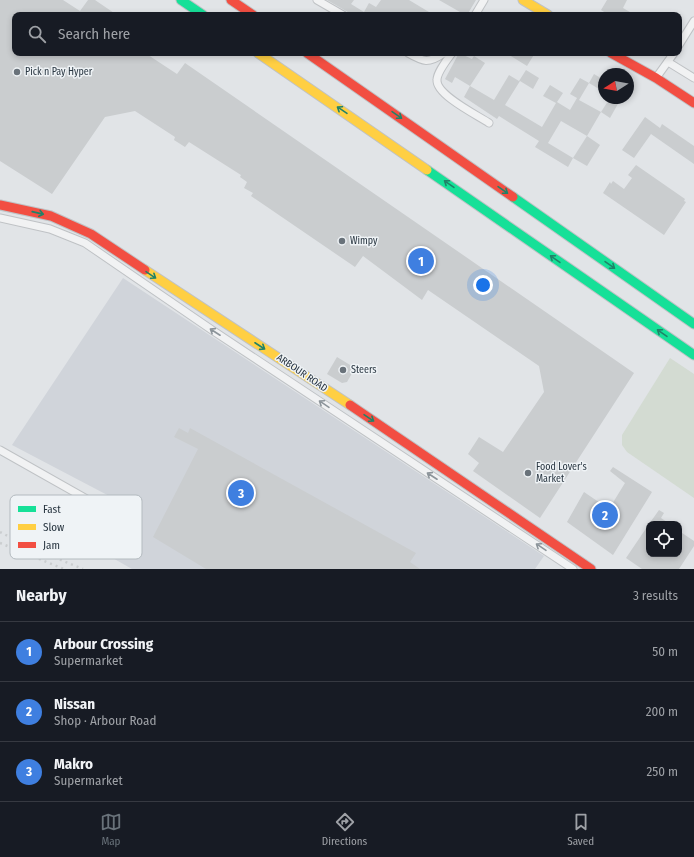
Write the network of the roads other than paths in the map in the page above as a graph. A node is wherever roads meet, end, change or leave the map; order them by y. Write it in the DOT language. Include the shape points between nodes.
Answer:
graph roads {
  1 [pos="181,0"];
  2 [pos="231,0"];
  3 [pos="318,0"];
  4 [pos="484,0"];
  5 [pos="523,0"];
  6 [pos="199,12"];
  7 [pos="249,12"];
  8 [pos="338,12"];
  9 [pos="477,12"];
  10 [pos="543,12"];
  11 [pos="694,21"];
  12 [pos="682,40"];
  13 [pos="262,56"];
  14 [pos="311,56"];
  15 [pos="416,56"];
  16 [pos="438,56"];
  17 [pos="450,56"];
  18 [pos="616,56"];
  19 [pos="672,56"];
  20 [pos="668,62"];
  21 [pos="656,78"];
  22 [pos="694,78"];
  23 [pos="694,103"];
  24 [pos="489,123"];
  25 [pos="0,205"];
  26 [pos="0,218"];
  27 [pos="694,324"];
  28 [pos="694,355"];
  29 [pos="0,450"];
  30 [pos="80,495"];
  31 [pos="573,569"];
  32 [pos="591,569"];
  1 -- 6 [label="main road"];
  2 -- 7 [label="main road"];
  3 -- 8 [label="street"];
  4 -- 9 [label="street"];
  5 -- 10 [label="main road"];
  11 -- 12 [label="street"];
  28 -- 13 [label="main road, one-way"];
  14 -- 27 [label="main road, one-way"];
  15 -- 16 [label="street" via="429,61"];
  17 -- 24 [label="street" via="437,76 438,87 445,95"];
  18 -- 21 [label="main road"];
  19 -- 20 [label="street"];
  20 -- 21 [label="street"];
  20 -- 22 [label="street"];
  21 -- 23 [label="main road"];
  25 -- 32 [label="main road, ARBOUR ROAD, one-way" via="51,216 91,234 397,436"];
  31 -- 26 [label="street, ARBOUR ROAD, one-way" via="85,243 50,229"];
  29 -- 30 [label="street"];
}
